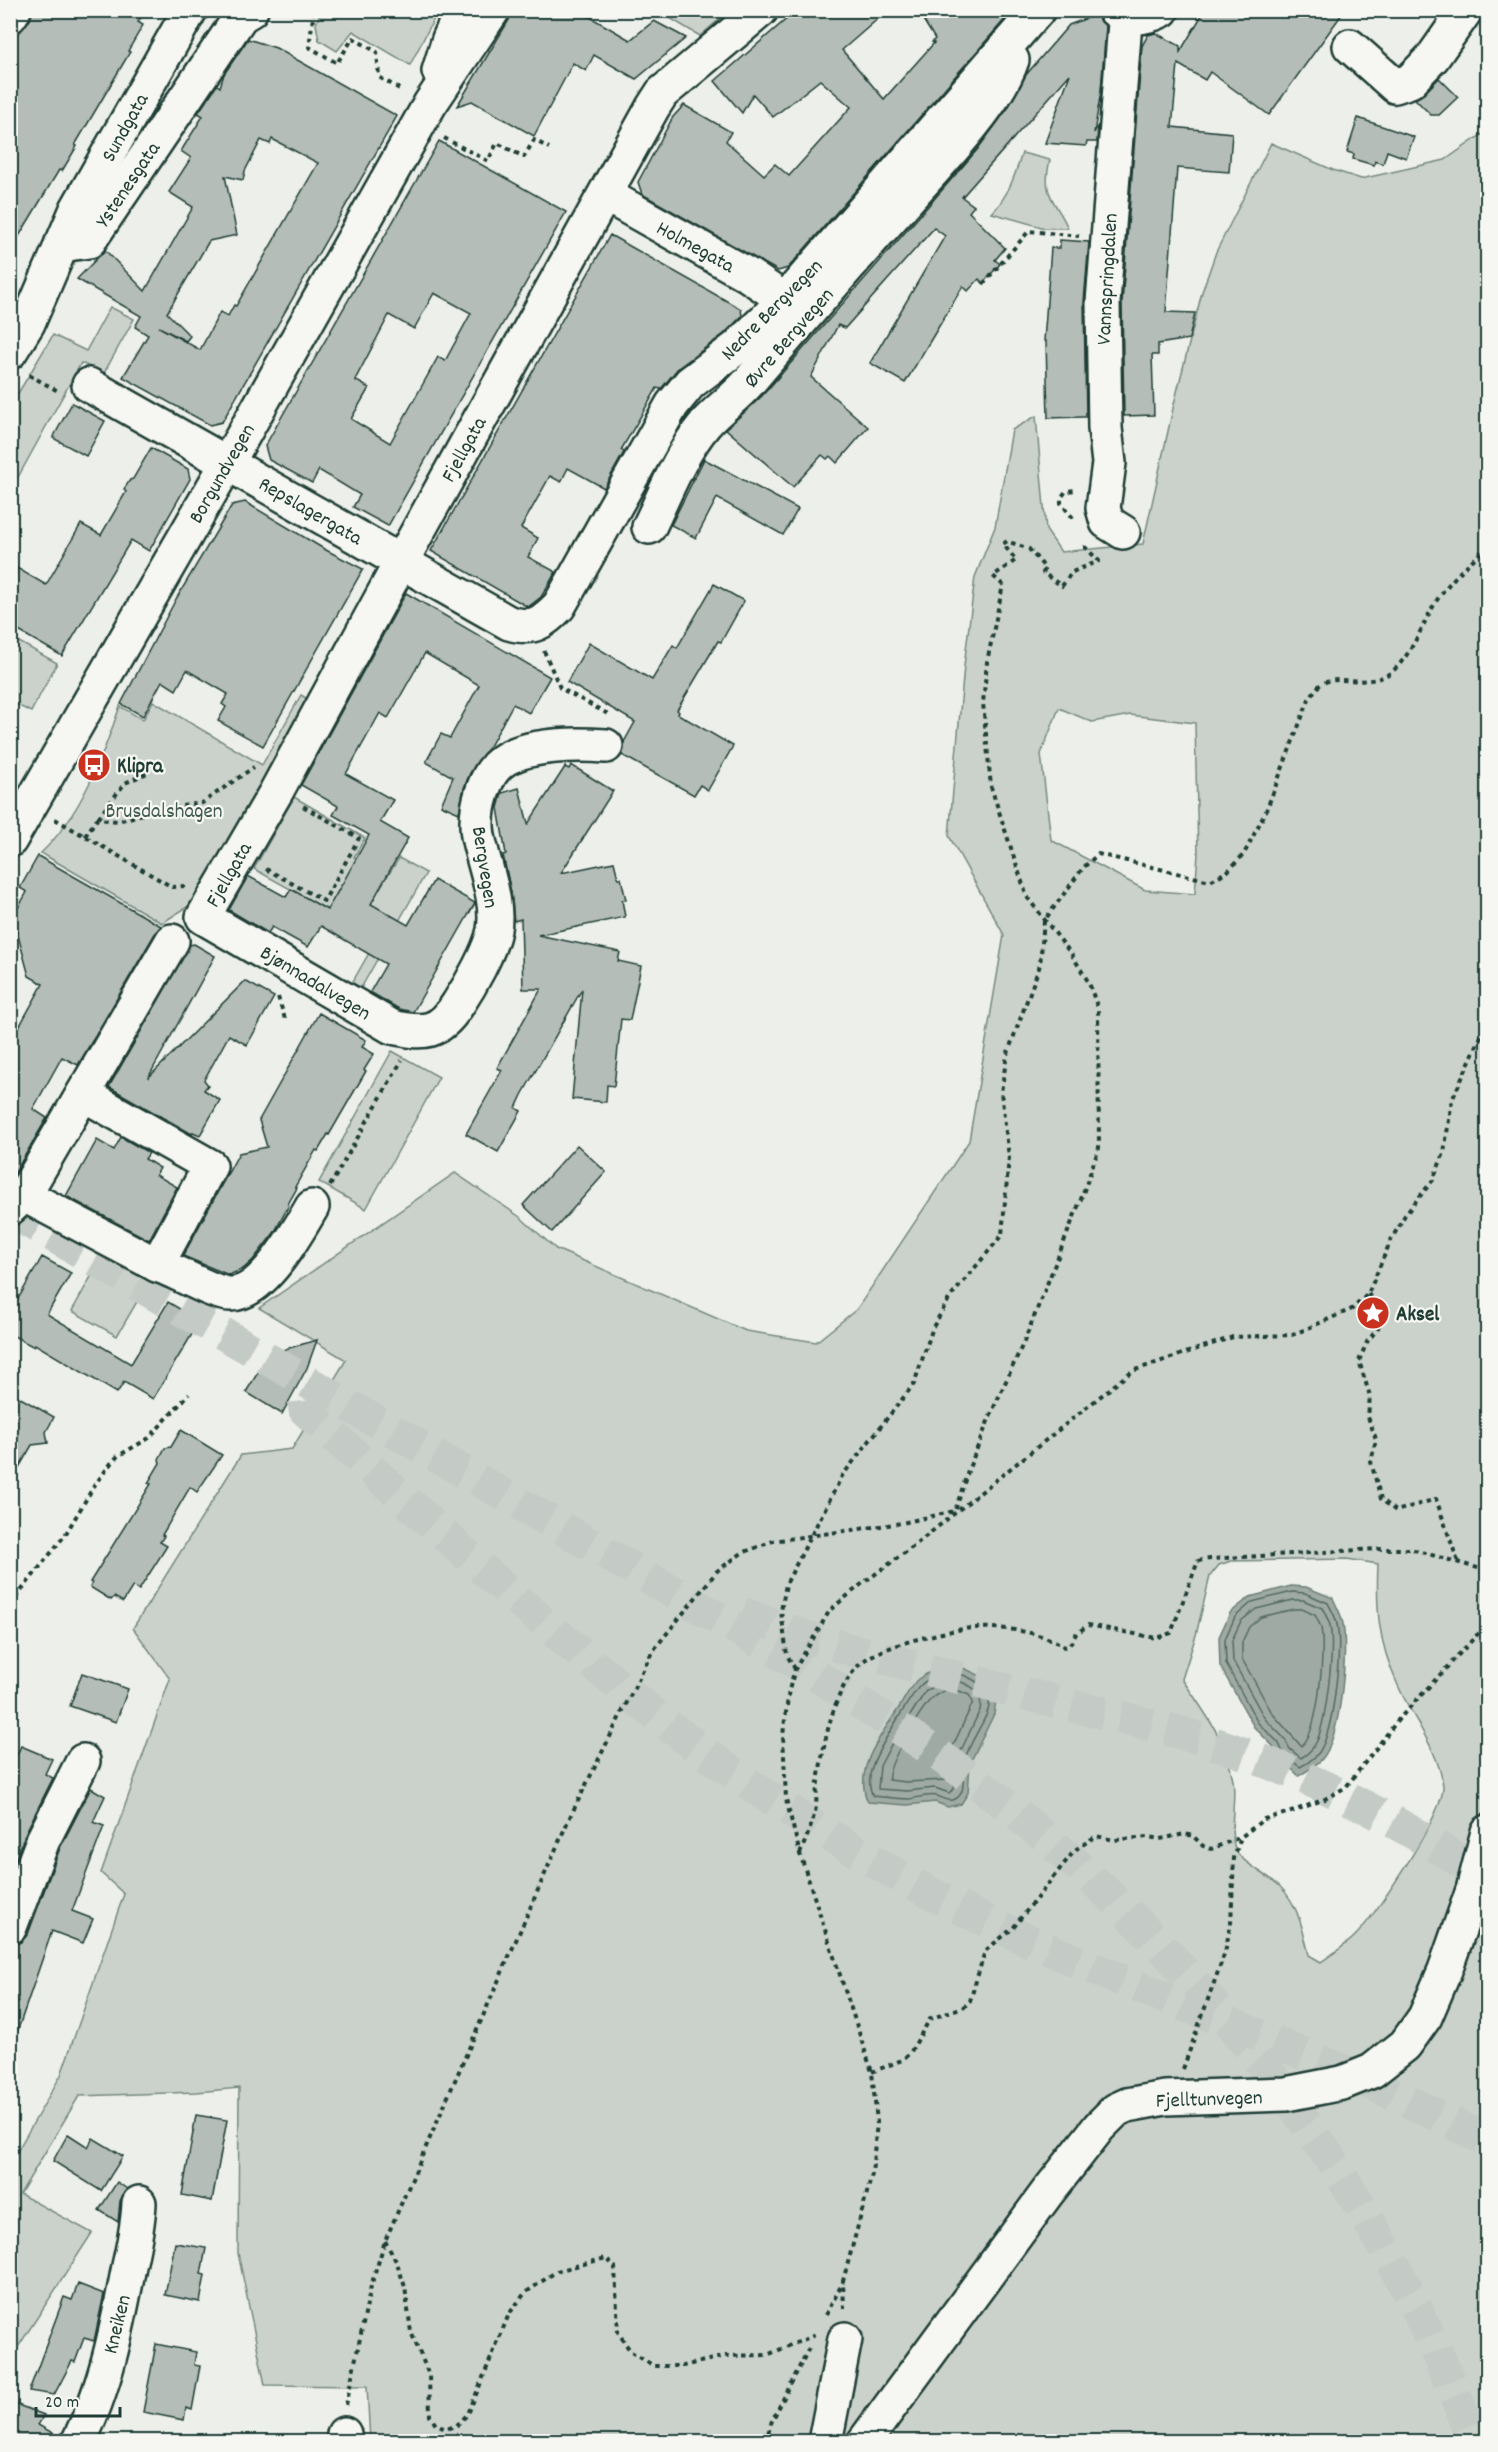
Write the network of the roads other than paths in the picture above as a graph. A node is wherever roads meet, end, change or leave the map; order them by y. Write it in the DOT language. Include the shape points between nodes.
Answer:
graph roads {
  1 [pos="14,10"];
  2 [pos="190,10"];
  3 [pos="251,10"];
  4 [pos="462,10"];
  5 [pos="493,10"];
  6 [pos="761,10"];
  7 [pos="1038,10"];
  8 [pos="1162,10"];
  9 [pos="1466,10"];
  10 [pos="1122,13"];
  11 [pos="10,16"];
  12 [pos="1016,36"];
  13 [pos="1350,45"];
  14 [pos="429,105"];
  15 [pos="606,195"];
  16 [pos="61,245"];
  17 [pos="785,300"];
  18 [pos="19,318"];
  19 [pos="21,364"];
  20 [pos="77,390"];
  21 [pos="228,462"];
  22 [pos="649,527"];
  23 [pos="1123,532"];
  24 [pos="401,562"];
  25 [pos="534,625"];
  26 [pos="606,746"];
  27 [pos="10,840"];
  28 [pos="203,917"];
  29 [pos="172,941"];
  30 [pos="425,1031"];
  31 [pos="83,1094"];
  32 [pos="17,1201"];
  33 [pos="312,1207"];
  34 [pos="157,1265"];
  35 [pos="82,1761"];
  36 [pos="1488,1832"];
  37 [pos="10,1927"];
  38 [pos="139,2203"];
  39 [pos="834,2331"];
  40 [pos="78,2442"];
  41 [pos="825,2442"];
  42 [pos="864,2442"];
  1 -- 11 [label="street"];
  2 -- 16 [label="street, Sundgata" via="81,202"];
  3 -- 16 [label="street, Ystenesgata" via="241,16 89,241"];
  4 -- 14 [label="street, Borgundvegen"];
  5 -- 14 [label="street, Borgundvegen"];
  6 -- 15 [label="street, Fjellgata" via="662,93"];
  7 -- 12 [label="street, Nedre Bergvegen"];
  8 -- 10 [label="street" via="1153,15"];
  9 -- 13 [label="street" via="1433,57 1410,81 1395,86"];
  10 -- 23 [label="street, Vannspringdalen" via="1102,342 1108,463 1103,508 1107,522"];
  12 -- 17 [label="street, Nedre Bergvegen"];
  12 -- 22 [label="street, Øvre Bergvegen" via="1005,76 981,112 747,384 706,423 684,455"];
  14 -- 21 [label="street, Borgundvegen"];
  15 -- 17 [label="street, Holmegata" via="748,274"];
  15 -- 24 [label="street, Fjellgata"];
  16 -- 18 [label="street"];
  17 -- 25 [label="street, Nedre Bergvegen" via="736,348 690,383 672,405 559,606 547,619"];
  18 -- 19 [label="street"];
  20 -- 21 [label="street, Repslagergata"];
  21 -- 24 [label="street, Repslagergata"];
  21 -- 27 [label="street, Borgundvegen"];
  24 -- 25 [label="street, Repslagergata" via="509,623"];
  24 -- 28 [label="street, Fjellgata"];
  26 -- 30 [label="street, Bergvegen" via="577,744 529,751 506,758 492,774 481,797 477,823 492,897 494,931 470,987 453,1012"];
  28 -- 30 [label="street, Bjønnadalvegen" via="392,1027"];
  29 -- 31 [label="street"];
  31 -- 32 [label="street"];
  31 -- 34 [label="street" via="210,1167"];
  32 -- 34 [label="street"];
  33 -- 34 [label="street" via="276,1265 240,1292 214,1290"];
  35 -- 37 [label="street" via="43,1840"];
  36 -- 42 [label="street, Fjelltunvegen" via="1445,1970 1425,2017 1404,2045 1372,2071 1342,2083 1286,2094 1173,2098 1116,2110 1047,2193"];
  38 -- 40 [label="street, Kneiken" via="122,2307 97,2394"];
  39 -- 41 [label="street"];
}
